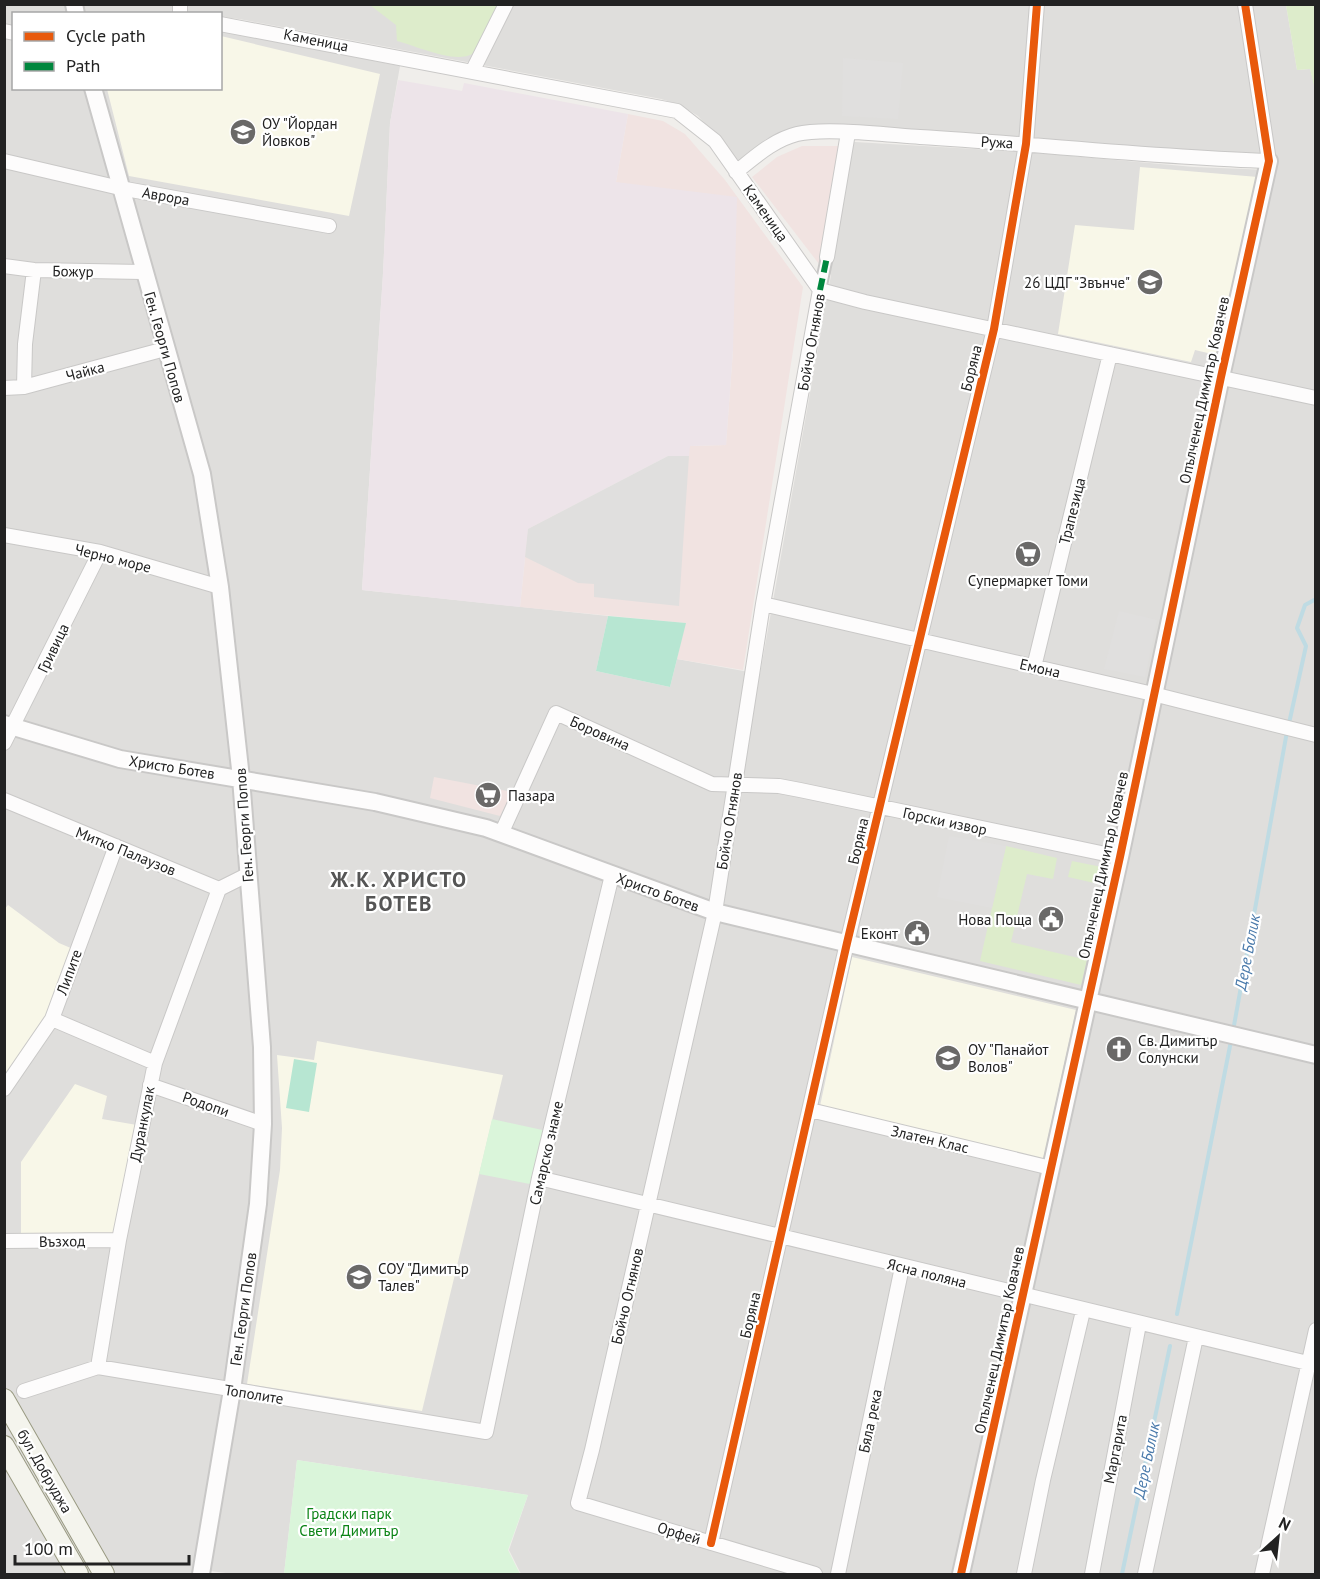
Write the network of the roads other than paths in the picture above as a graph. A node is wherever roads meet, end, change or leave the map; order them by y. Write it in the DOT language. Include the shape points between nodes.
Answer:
graph roads {
  1 [pos="506,4"];
  2 [pos="1037,4"];
  3 [pos="1245,4"];
  4 [pos="222,24"];
  5 [pos="473,70"];
  6 [pos="94,90"];
  7 [pos="848,133"];
  8 [pos="1026,144"];
  9 [pos="4,161"];
  10 [pos="1269,161"];
  11 [pos="736,172"];
  12 [pos="120,188"];
  13 [pos="329,226"];
  14 [pos="827,257"];
  15 [pos="4,266"];
  16 [pos="34,270"];
  17 [pos="142,272"];
  18 [pos="820,290"];
  19 [pos="994,329"];
  20 [pos="165,349"];
  21 [pos="1110,354"];
  22 [pos="1221,377"];
  23 [pos="24,387"];
  24 [pos="4,388"];
  25 [pos="1316,398"];
  26 [pos="4,535"];
  27 [pos="100,552"];
  28 [pos="220,586"];
  29 [pos="763,604"];
  30 [pos="919,640"];
  31 [pos="1034,667"];
  32 [pos="1153,694"];
  33 [pos="10,725"];
  34 [pos="1310,733"];
  35 [pos="4,743"];
  36 [pos="242,778"];
  37 [pos="735,785"];
  38 [pos="4,800"];
  39 [pos="879,808"];
  40 [pos="501,834"];
  41 [pos="116,846"];
  42 [pos="1120,857"];
  43 [pos="247,875"];
  44 [pos="612,875"];
  45 [pos="219,889"];
  46 [pos="715,912"];
  47 [pos="847,943"];
  48 [pos="1087,1002"];
  49 [pos="52,1020"];
  50 [pos="1316,1055"];
  51 [pos="154,1064"];
  52 [pos="150,1085"];
  53 [pos="4,1089"];
  54 [pos="810,1110"];
  55 [pos="263,1124"];
  56 [pos="1051,1168"];
  57 [pos="539,1178"];
  58 [pos="648,1205"];
  59 [pos="781,1237"];
  60 [pos="119,1240"];
  61 [pos="4,1241"];
  62 [pos="902,1267"];
  63 [pos="1022,1296"];
  64 [pos="1083,1311"];
  65 [pos="1139,1324"];
  66 [pos="1316,1330"];
  67 [pos="1196,1337"];
  68 [pos="1312,1364"];
  69 [pos="98,1367"];
  70 [pos="232,1390"];
  71 [pos="24,1391"];
  72 [pos="4,1399"];
  73 [pos="486,1432"];
  74 [pos="4,1446"];
  75 [pos="578,1503"];
  76 [pos="711,1543"];
  77 [pos="78,1575"];
  78 [pos="104,1575"];
  79 [pos="201,1575"];
  80 [pos="815,1575"];
  81 [pos="838,1575"];
  82 [pos="961,1575"];
  83 [pos="1024,1575"];
  84 [pos="1092,1575"];
  85 [pos="1145,1575"];
  86 [pos="1262,1575"];
  1 -- 5 [label="street"];
  2 -- 8 [label="street, Боряна"];
  3 -- 10 [label="street"];
  4 -- 5 [label="street, Каменица"];
  5 -- 11 [label="street, Каменица" via="677,111 715,141"];
  6 -- 12 [label="street, Ген. Георги Попов"];
  7 -- 8 [label="street, Ружа"];
  7 -- 11 [label="street, Ружа" via="800,133 785,138"];
  7 -- 14 [label="street, Бойчо Огнянов"];
  8 -- 10 [label="street, Ружа" via="1194,159"];
  8 -- 19 [label="street, Боряна"];
  9 -- 12 [label="street, Аврора"];
  10 -- 22 [label="street, Опълченец Димитър Ковачев"];
  11 -- 18 [label="street, Каменица"];
  12 -- 13 [label="street, Аврора"];
  12 -- 17 [label="street, Ген. Георги Попов"];
  14 -- 18 [label="street, Бойчо Огнянов"];
  15 -- 16 [label="street, Божур"];
  16 -- 17 [label="street, Божур"];
  16 -- 23 [label="street"];
  17 -- 20 [label="street, Ген. Георги Попов"];
  18 -- 19 [label="street"];
  18 -- 29 [label="street, Бойчо Огнянов"];
  19 -- 21 [label="street"];
  19 -- 30 [label="street, Боряна"];
  20 -- 23 [label="street, Чайка"];
  20 -- 28 [label="street, Ген. Георги Попов" via="202,474"];
  21 -- 22 [label="street"];
  21 -- 31 [label="street, Трапезица"];
  22 -- 25 [label="street"];
  22 -- 32 [label="street, Опълченец Димитър Ковачев"];
  23 -- 24 [label="street, Чайка"];
  26 -- 27 [label="street, Черно море"];
  27 -- 28 [label="street, Черно море"];
  27 -- 33 [label="street, Гривица"];
  28 -- 36 [label="street, Ген. Георги Попов"];
  29 -- 30 [label="street, Емона"];
  29 -- 37 [label="street, Бойчо Огнянов"];
  30 -- 31 [label="street, Емона"];
  30 -- 39 [label="street, Боряна"];
  31 -- 32 [label="street, Емона"];
  32 -- 34 [label="street, Емона"];
  32 -- 42 [label="street, Опълченец Димитър Ковачев"];
  33 -- 35 [label="street, Гривица"];
  33 -- 36 [label="street, Христо Ботев" via="120,759"];
  36 -- 40 [label="street, Христо Ботев" via="384,804"];
  36 -- 43 [label="street, Ген. Георги Попов"];
  37 -- 39 [label="street, Горски извор" via="779,786"];
  37 -- 40 [label="street, Боровина" via="712,784 556,713"];
  37 -- 46 [label="street, Бойчо Огнянов"];
  38 -- 41 [label="street, Митко Палаузов"];
  39 -- 42 [label="street, Горски извор"];
  39 -- 47 [label="street, Боряна"];
  40 -- 44 [label="street, Христо Ботев"];
  41 -- 45 [label="street, Митко Палаузов"];
  41 -- 49 [label="street, Липите"];
  42 -- 48 [label="street, Опълченец Димитър Ковачев"];
  43 -- 45 [label="street"];
  43 -- 55 [label="street, Ген. Георги Попов" via="262,1047"];
  44 -- 46 [label="street, Христо Ботев"];
  44 -- 57 [label="street, Самарско знаме"];
  45 -- 51 [label="street, Дуранкулак"];
  46 -- 47 [label="street, Христо Ботев"];
  46 -- 58 [label="street, Бойчо Огнянов"];
  47 -- 48 [label="street, Христо Ботев"];
  47 -- 54 [label="street, Боряна"];
  48 -- 50 [label="street, Христо Ботев"];
  48 -- 56 [label="street, Опълченец Димитър Ковачев"];
  49 -- 51 [label="street"];
  49 -- 53 [label="street, Липите"];
  51 -- 52 [label="street, Дуранкулак"];
  52 -- 55 [label="street, Родопи"];
  52 -- 60 [label="street, Дуранкулак"];
  54 -- 56 [label="street, Златен Клас"];
  54 -- 59 [label="street, Боряна"];
  55 -- 70 [label="street, Ген. Георги Попов" via="258,1204"];
  56 -- 63 [label="street, Опълченец Димитър Ковачев"];
  57 -- 58 [label="street, Ясна поляна"];
  57 -- 73 [label="street, Самарско знаме"];
  58 -- 59 [label="street, Ясна поляна"];
  58 -- 75 [label="street, Бойчо Огнянов"];
  59 -- 62 [label="street, Ясна поляна"];
  59 -- 76 [label="street, Боряна"];
  60 -- 61 [label="street, Възход"];
  60 -- 69 [label="street, Дуранкулак"];
  62 -- 63 [label="street, Ясна поляна"];
  62 -- 81 [label="street, Бяла река"];
  63 -- 64 [label="street, Ясна поляна"];
  63 -- 82 [label="street, Опълченец Димитър Ковачев"];
  64 -- 65 [label="street, Ясна поляна"];
  64 -- 83 [label="street"];
  65 -- 67 [label="street, Ясна поляна"];
  65 -- 84 [label="street, Маргарита"];
  66 -- 68 [label="street"];
  67 -- 68 [label="street, Ясна поляна"];
  67 -- 85 [label="street"];
  68 -- 86 [label="street"];
  69 -- 70 [label="street, Тополите"];
  69 -- 71 [label="street, Тополите"];
  70 -- 73 [label="street, Тополите"];
  70 -- 79 [label="street, Ген. Георги Попов"];
  72 -- 78 [label="main road, бул. Добруджа"];
  74 -- 77 [label="main road, бул. Добруджа"];
  75 -- 76 [label="street, Орфей"];
  76 -- 80 [label="street, Орфей"];
}
